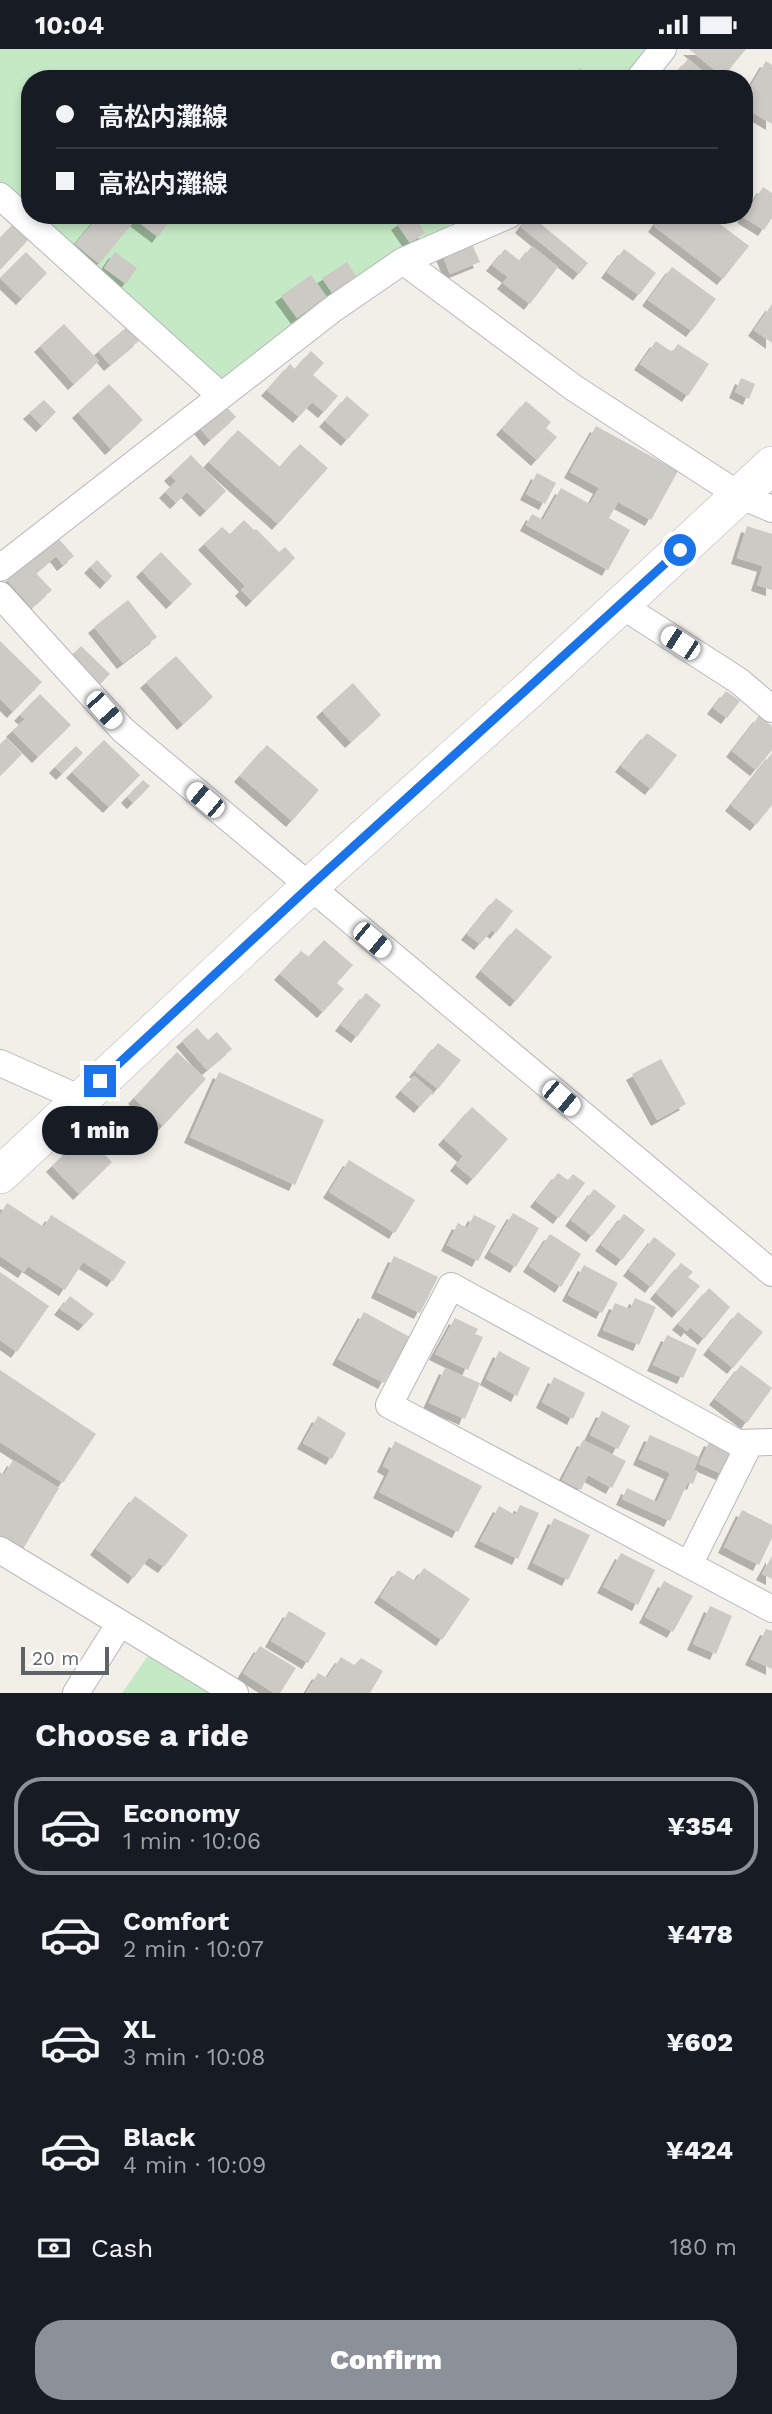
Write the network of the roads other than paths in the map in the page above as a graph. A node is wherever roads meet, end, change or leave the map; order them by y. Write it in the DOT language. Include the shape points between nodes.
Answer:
graph roads {
  1 [pos="663,49"];
  2 [pos="646,70"];
  3 [pos="0,196"];
  4 [pos="21,215"];
  5 [pos="31,224"];
  6 [pos="488,224"];
  7 [pos="403,261"];
  8 [pos="221,396"];
  9 [pos="772,465"];
  10 [pos="756,502"];
  11 [pos="0,568"];
  12 [pos="0,595"];
  13 [pos="621,605"];
  14 [pos="772,709"];
  15 [pos="309,887"];
  16 [pos="0,1063"];
  17 [pos="81,1099"];
  18 [pos="0,1175"];
  19 [pos="772,1273"];
  20 [pos="761,1442"];
  21 [pos="0,1550"];
  22 [pos="689,1565"];
  23 [pos="772,1609"];
  24 [pos="120,1623"];
  25 [pos="76,1693"];
  26 [pos="235,1693"];
  1 -- 2 [label="street"];
  3 -- 4 [label="street"];
  5 -- 8 [label="street"];
  6 -- 7 [label="street"];
  7 -- 8 [label="street"];
  7 -- 10 [label="street" via="574,388"];
  8 -- 11 [label="street"];
  9 -- 10 [label="main road"];
  10 -- 13 [label="main road"];
  12 -- 15 [label="street" via="122,730"];
  13 -- 14 [label="street" via="739,681"];
  13 -- 15 [label="main road"];
  15 -- 17 [label="main road"];
  15 -- 19 [label="street"];
  16 -- 17 [label="street"];
  17 -- 18 [label="main road"];
  20 -- 22 [label="street"];
  20 -- 22 [label="street" via="738,1443 451,1286 389,1405"];
  21 -- 24 [label="street"];
  22 -- 23 [label="street"];
  24 -- 25 [label="street"];
  24 -- 26 [label="street"];
}
